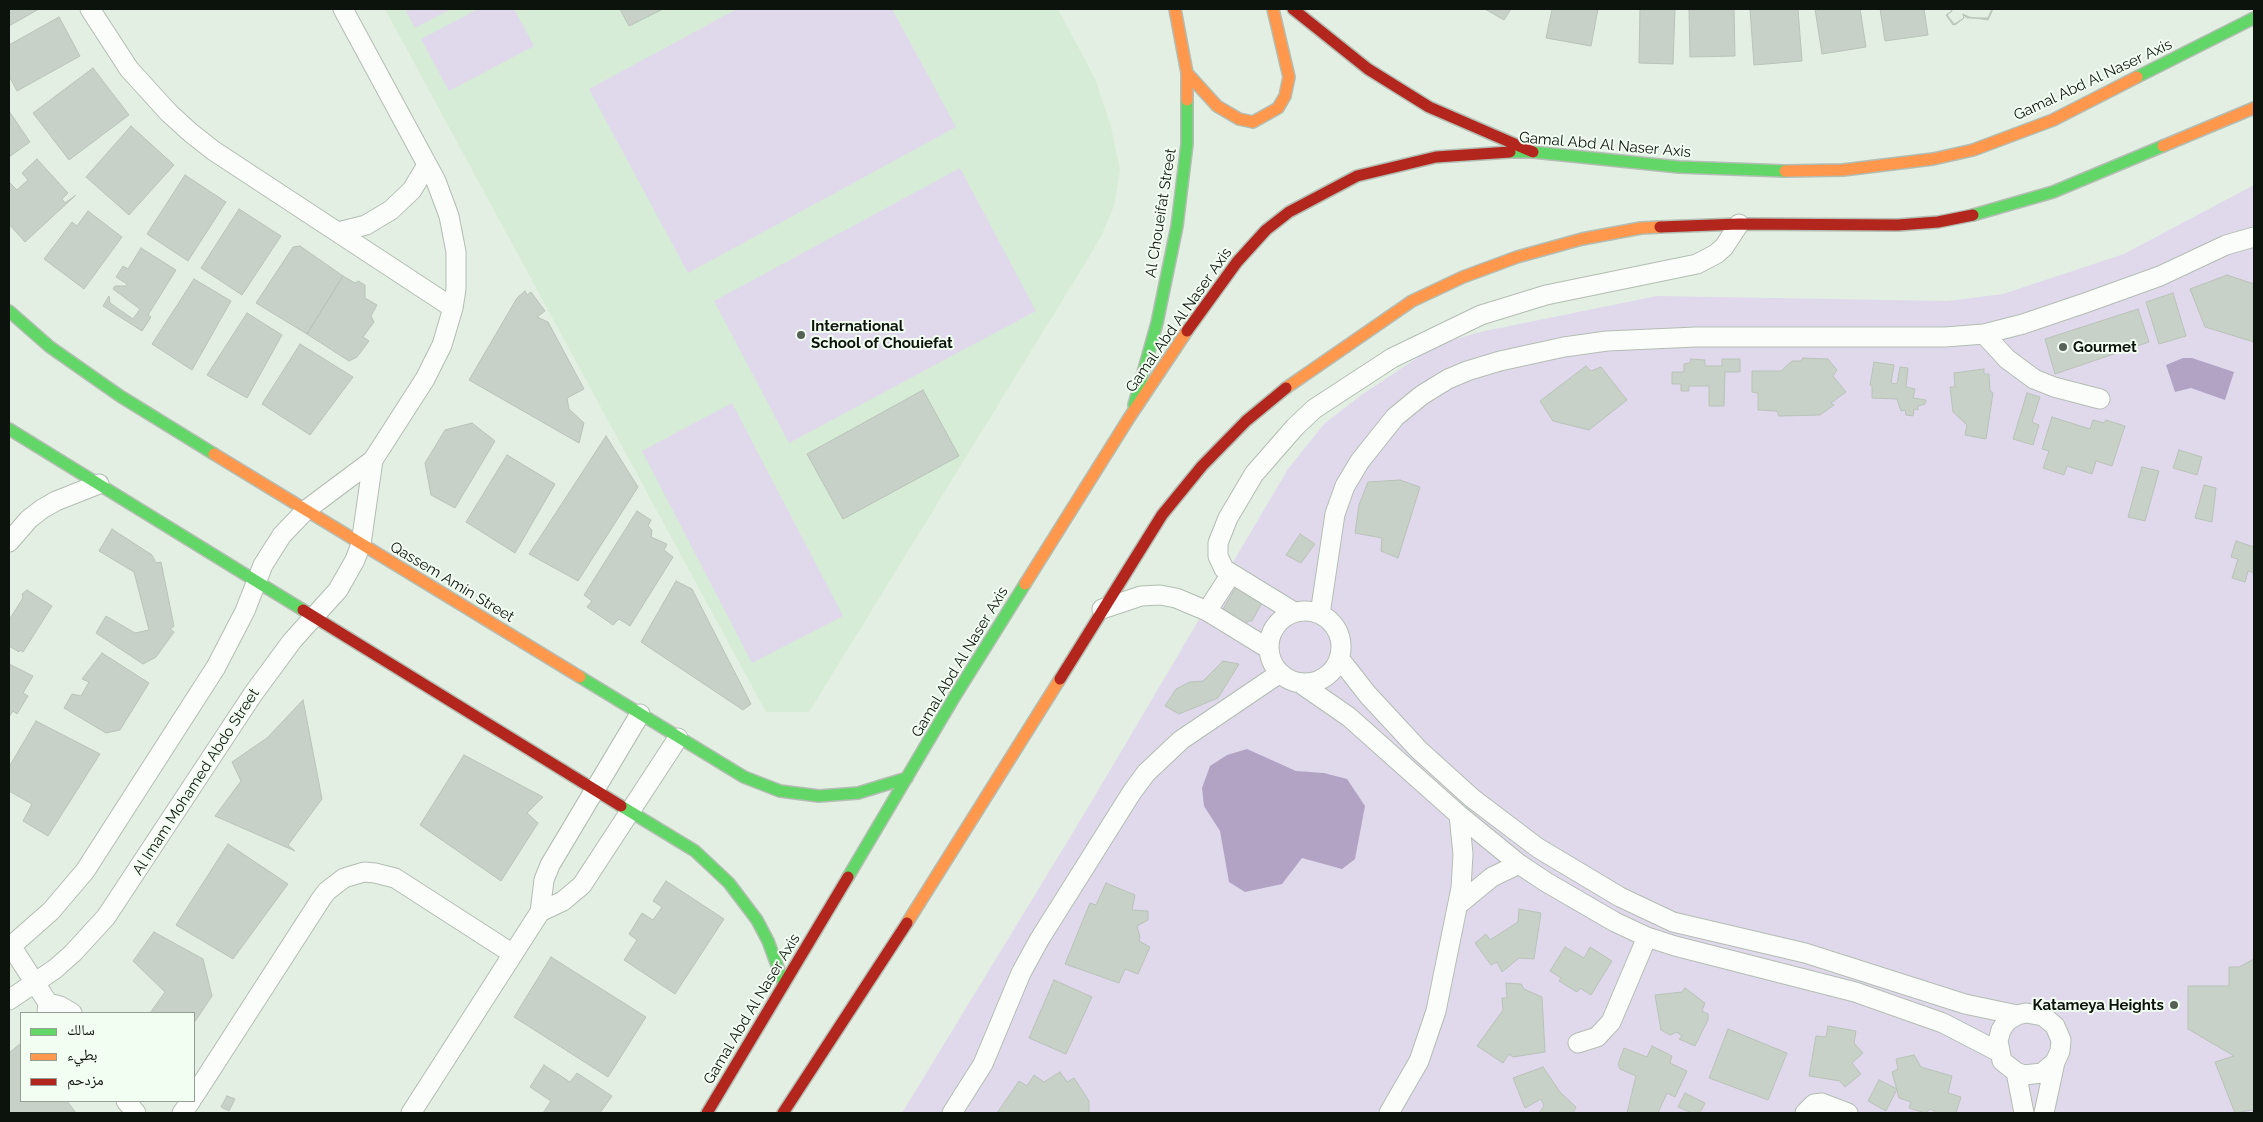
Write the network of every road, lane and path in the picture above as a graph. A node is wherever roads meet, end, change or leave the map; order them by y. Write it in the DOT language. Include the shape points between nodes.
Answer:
graph roads {
  1 [pos="90,9"];
  2 [pos="343,9"];
  3 [pos="1174,9"];
  4 [pos="1273,9"];
  5 [pos="1293,9"];
  6 [pos="2254,18"];
  7 [pos="1187,73"];
  8 [pos="2254,108"];
  9 [pos="1533,152"];
  10 [pos="427,165"];
  11 [pos="1739,224"];
  12 [pos="338,232"];
  13 [pos="2254,237"];
  14 [pos="453,308"];
  15 [pos="9,312"];
  16 [pos="1984,334"];
  17 [pos="2100,398"];
  18 [pos="1129,418"];
  19 [pos="9,429"];
  20 [pos="373,460"];
  21 [pos="99,484"];
  22 [pos="306,510"];
  23 [pos="9,542"];
  24 [pos="361,544"];
  25 [pos="1231,574"];
  26 [pos="257,581"];
  27 [pos="1102,608"];
  28 [pos="1207,611"];
  29 [pos="1294,612"];
  30 [pos="1320,614"];
  31 [pos="314,616"];
  32 [pos="1269,649"];
  33 [pos="1339,658"];
  34 [pos="1280,673"];
  35 [pos="1300,683"];
  36 [pos="640,714"];
  37 [pos="678,738"];
  38 [pos="907,778"];
  39 [pos="596,788"];
  40 [pos="631,810"];
  41 [pos="1459,815"];
  42 [pos="1518,864"];
  43 [pos="1458,906"];
  44 [pos="540,912"];
  45 [pos="1647,937"];
  46 [pos="10,947"];
  47 [pos="513,954"];
  48 [pos="35,984"];
  49 [pos="784,984"];
  50 [pos="9,1000"];
  51 [pos="48,1008"];
  52 [pos="70,1012"];
  53 [pos="2017,1015"];
  54 [pos="1578,1043"];
  55 [pos="1999,1052"];
  56 [pos="2055,1062"];
  57 [pos="2016,1072"];
  58 [pos="195,1094"];
  59 [pos="127,1102"];
  60 [pos="190,1102"];
  61 [pos="136,1113"];
  62 [pos="182,1113"];
  63 [pos="410,1113"];
  64 [pos="707,1113"];
  65 [pos="783,1113"];
  66 [pos="952,1113"];
  67 [pos="1389,1113"];
  68 [pos="1805,1113"];
  69 [pos="1848,1113"];
  70 [pos="2024,1113"];
  71 [pos="2044,1113"];
  1 -- 12 [label="street" via="130,69 169,113 214,151"];
  2 -- 10 [label="street"];
  3 -- 7 [label="main road, Al Choueifat Street"];
  4 -- 7 [label="main road" via="1289,77 1285,96 1278,108 1253,122 1239,119 1217,106"];
  5 -- 9 [label="main road" via="1368,69 1429,107"];
  6 -- 9 [label="main road, Gamal Abd Al Naser Axis" via="2053,120 1973,150 1933,159 1843,170 1794,171 1679,167"];
  7 -- 18 [label="main road, Al Choueifat Street" via="1187,144 1177,226 1157,323"];
  8 -- 11 [label="main road" via="2052,192 1978,214 1898,225"];
  9 -- 18 [label="main road, Gamal Abd Al Naser Axis" via="1436,157 1396,165 1357,176 1289,212 1266,230 1237,262"];
  10 -- 12 [label="street" via="412,190 391,210 366,225"];
  10 -- 14 [label="street" via="444,198 453,234 457,271"];
  11 -- 25 [label="street" via="1720,250 1697,264 1546,295 1481,315 1429,339 1347,386 1295,427 1246,485 1218,542 1220,562"];
  11 -- 27 [label="main road" via="1641,228 1582,239 1517,257 1412,301 1294,381 1246,421 1202,466 1162,515"];
  12 -- 14 [label="street"];
  13 -- 16 [label="street" via="2226,245 2165,273 2085,303"];
  14 -- 20 [label="street" via="434,362"];
  15 -- 22 [label="main road, Qassem Amin Street" via="84,373"];
  16 -- 17 [label="street" via="2007,359 2034,379"];
  16 -- 30 [label="street" via="1606,341 1500,361 1448,379 1395,417 1360,460 1345,486 1329,543"];
  18 -- 38 [label="main road, Gamal Abd Al Naser Axis"];
  19 -- 21 [label="main road"];
  20 -- 22 [label="street"];
  20 -- 24 [label="street, Al Imam Mohamed Abdo Street"];
  21 -- 23 [label="street" via="42,508"];
  21 -- 26 [label="main road"];
  22 -- 24 [label="main road, Qassem Amin Street"];
  22 -- 26 [label="street" via="272,549"];
  24 -- 31 [label="street, Al Imam Mohamed Abdo Street" via="338,590"];
  24 -- 36 [label="main road, Qassem Amin Street"];
  25 -- 28 [label="street"];
  25 -- 29 [label="street"];
  26 -- 31 [label="main road"];
  26 -- 46 [label="street" via="216,667 85,871 51,911"];
  27 -- 28 [label="street" via="1141,596 1160,594"];
  27 -- 65 [label="main road" via="911,917"];
  28 -- 32 [label="street"];
  29 -- 30 [label="street"];
  29 -- 32 [label="street" via="1275,626"];
  30 -- 33 [label="street" via="1336,628 1341,648"];
  31 -- 39 [label="main road"];
  31 -- 48 [label="street, Al Imam Mohamed Abdo Street" via="253,694 106,917 73,953"];
  32 -- 34 [label="street" via="1270,658"];
  33 -- 35 [label="street" via="1324,677"];
  33 -- 53 [label="street" via="1383,713 1472,798 1538,848 1620,897 1673,922 1805,953 1965,1004"];
  34 -- 35 [label="street"];
  34 -- 66 [label="street" via="1182,740 1162,756 1137,785 1039,940 1021,973 983,1064"];
  35 -- 41 [label="street" via="1349,717"];
  36 -- 37 [label="main road, Qassem Amin Street"];
  36 -- 39 [label="street"];
  37 -- 38 [label="main road, Qassem Amin Street" via="744,776 780,791 828,796 858,793"];
  37 -- 40 [label="street"];
  38 -- 49 [label="main road, Gamal Abd Al Naser Axis"];
  39 -- 40 [label="main road"];
  39 -- 44 [label="street" via="544,880"];
  40 -- 44 [label="street" via="590,875 563,901"];
  40 -- 49 [label="main road" via="695,851 729,883 757,920"];
  41 -- 42 [label="street"];
  41 -- 43 [label="street" via="1463,871"];
  42 -- 43 [label="street" via="1480,885"];
  42 -- 45 [label="street" via="1577,901"];
  43 -- 67 [label="street" via="1429,1036 1419,1061"];
  44 -- 47 [label="street"];
  45 -- 54 [label="street" via="1611,1022 1597,1037"];
  45 -- 55 [label="street" via="1855,992 1943,1023"];
  46 -- 48 [label="street"];
  47 -- 58 [label="street" via="395,878 375,872 344,878 321,899"];
  47 -- 63 [label="street"];
  48 -- 50 [label="street, Al Imam Mohamed Abdo Street"];
  48 -- 51 [label="street"];
  49 -- 64 [label="main road, Gamal Abd Al Naser Axis"];
  51 -- 52 [label="street" via="60,1006"];
  53 -- 55 [label="street" via="2001,1030"];
  53 -- 56 [label="street" via="2034,1013 2055,1026 2061,1040"];
  55 -- 57 [label="street" via="2008,1068"];
  56 -- 57 [label="street" via="2042,1073 2024,1075"];
  56 -- 71 [label="street"];
  57 -- 70 [label="street"];
  59 -- 61 [label="street"];
  60 -- 62 [label="street"];
  68 -- 69 [label="street" via="1818,1103"];
}
